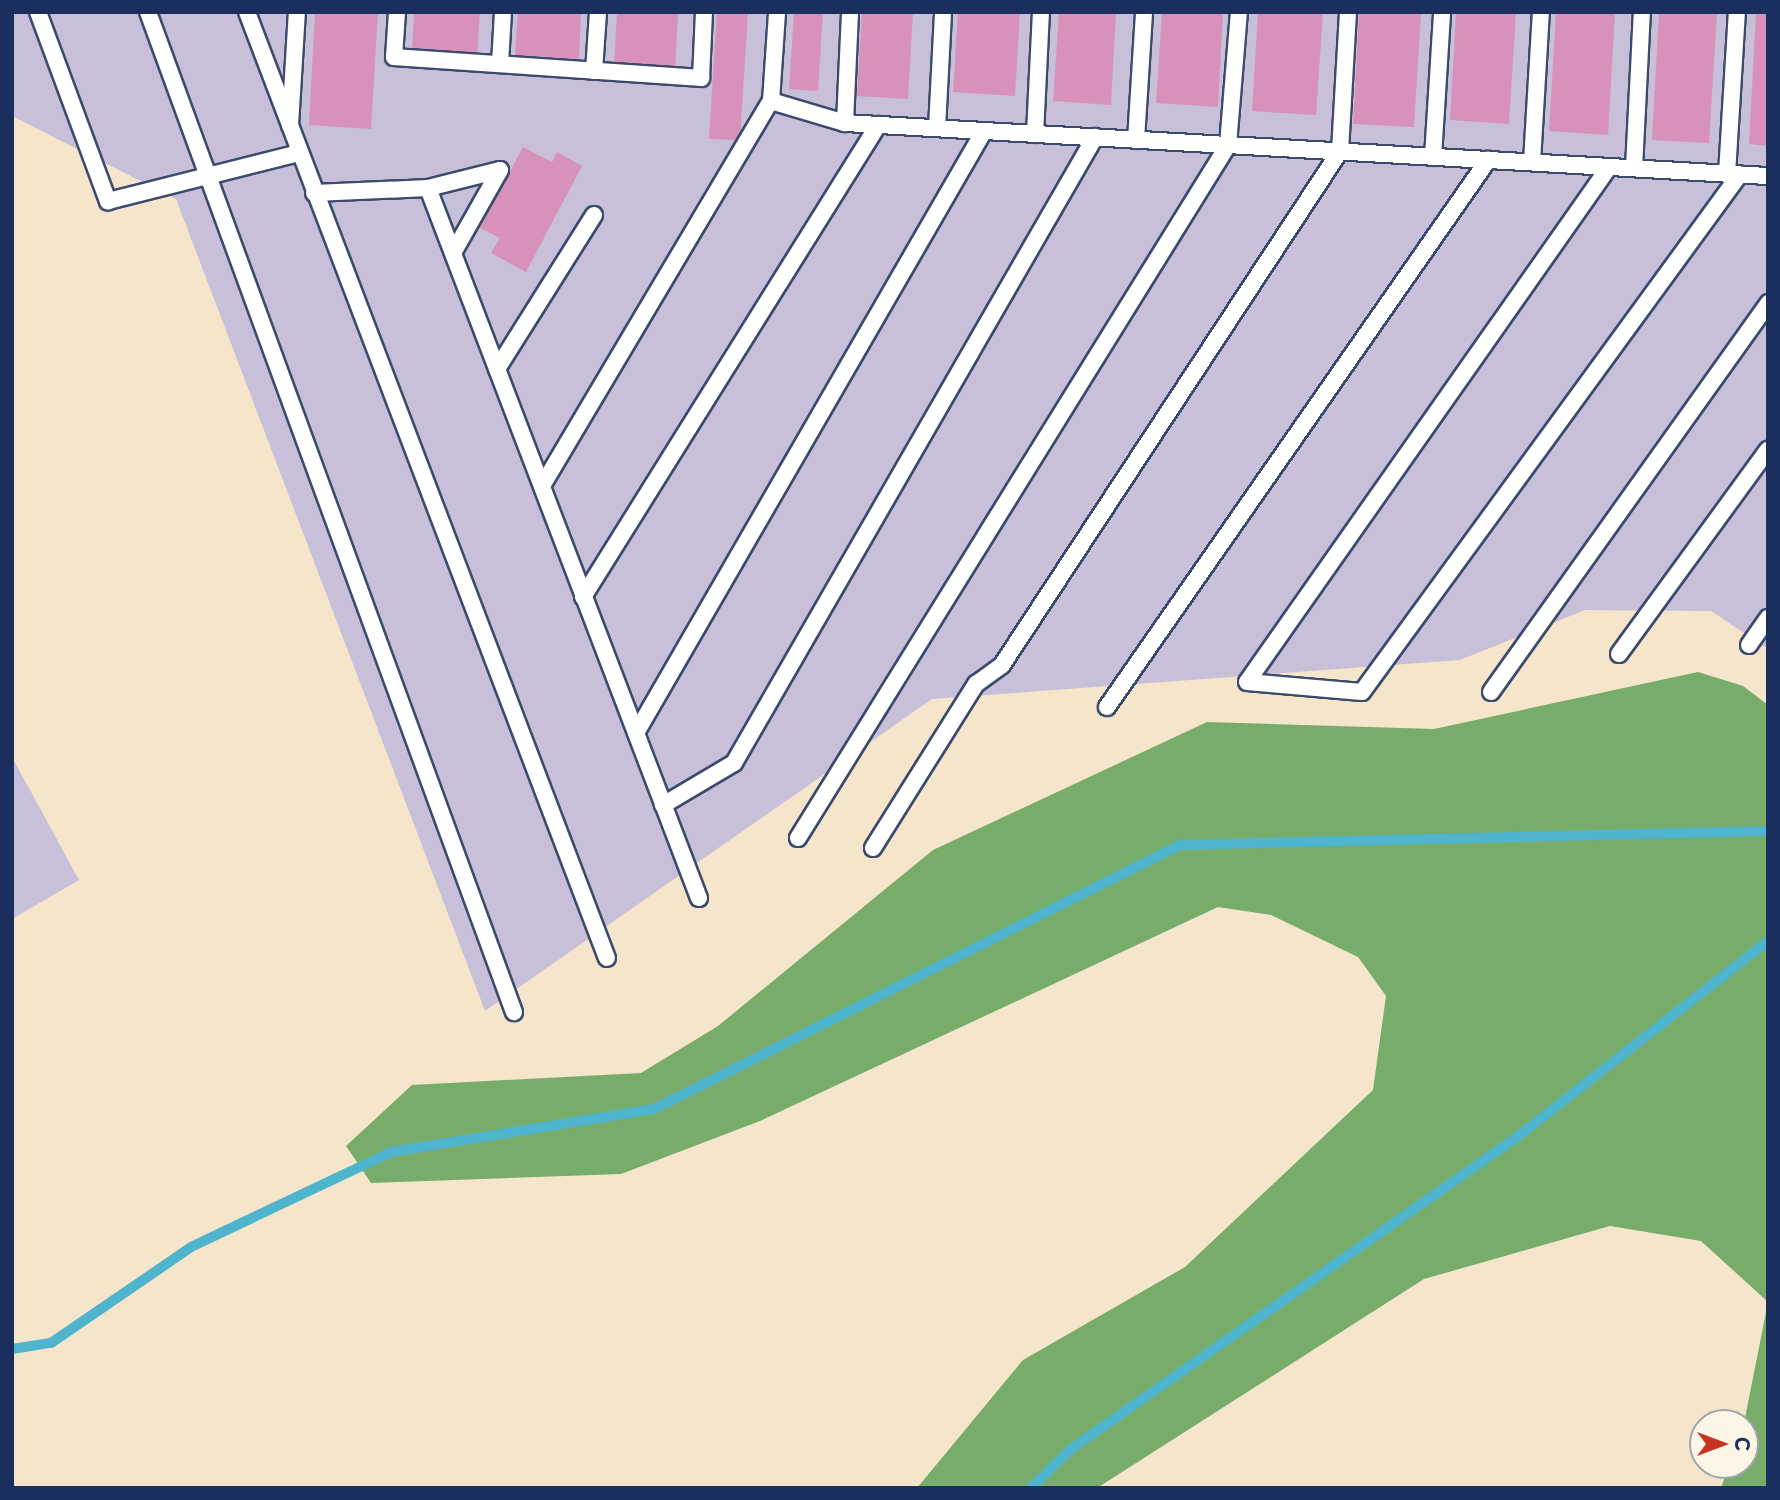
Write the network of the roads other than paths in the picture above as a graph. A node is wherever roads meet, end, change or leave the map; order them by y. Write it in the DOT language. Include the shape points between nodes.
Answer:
graph roads {
  1 [pos="38,12"];
  2 [pos="148,12"];
  3 [pos="247,12"];
  4 [pos="297,12"];
  5 [pos="397,12"];
  6 [pos="503,12"];
  7 [pos="598,12"];
  8 [pos="704,12"];
  9 [pos="777,12"];
  10 [pos="850,12"];
  11 [pos="943,12"];
  12 [pos="1041,12"];
  13 [pos="1144,12"];
  14 [pos="1239,12"];
  15 [pos="1348,12"];
  16 [pos="1442,12"];
  17 [pos="1541,12"];
  18 [pos="1642,12"];
  19 [pos="1737,12"];
  20 [pos="500,64"];
  21 [pos="594,71"];
  22 [pos="771,101"];
  23 [pos="845,123"];
  24 [pos="878,125"];
  25 [pos="937,128"];
  26 [pos="290,131"];
  27 [pos="984,131"];
  28 [pos="1035,134"];
  29 [pos="1095,137"];
  30 [pos="1136,139"];
  31 [pos="1228,145"];
  32 [pos="1340,151"];
  33 [pos="299,153"];
  34 [pos="1433,157"];
  35 [pos="1488,160"];
  36 [pos="1532,162"];
  37 [pos="1609,167"];
  38 [pos="1634,168"];
  39 [pos="1733,174"];
  40 [pos="1768,176"];
  41 [pos="211,178"];
  42 [pos="428,188"];
  43 [pos="314,193"];
  44 [pos="594,215"];
  45 [pos="453,253"];
  46 [pos="1768,303"];
  47 [pos="497,369"];
  48 [pos="1768,450"];
  49 [pos="542,486"];
  50 [pos="583,597"];
  51 [pos="1768,618"];
  52 [pos="1749,645"];
  53 [pos="1619,654"];
  54 [pos="1491,692"];
  55 [pos="1107,707"];
  56 [pos="636,733"];
  57 [pos="663,805"];
  58 [pos="798,838"];
  59 [pos="873,848"];
  60 [pos="699,898"];
  61 [pos="607,958"];
  62 [pos="514,1012"];
  1 -- 41 [label="lane" via="107,201"];
  2 -- 41 [label="lane"];
  3 -- 26 [label="lane"];
  4 -- 26 [label="lane"];
  5 -- 20 [label="lane" via="394,57"];
  6 -- 20 [label="lane"];
  7 -- 21 [label="lane"];
  8 -- 21 [label="lane" via="701,78"];
  9 -- 22 [label="lane"];
  10 -- 23 [label="lane"];
  11 -- 25 [label="lane"];
  12 -- 28 [label="lane"];
  13 -- 30 [label="lane"];
  14 -- 31 [label="lane"];
  15 -- 32 [label="lane"];
  16 -- 34 [label="lane"];
  17 -- 36 [label="lane"];
  18 -- 38 [label="lane"];
  19 -- 39 [label="lane"];
  20 -- 21 [label="lane"];
  22 -- 23 [label="lane"];
  22 -- 49 [label="lane"];
  23 -- 24 [label="lane"];
  24 -- 25 [label="lane"];
  24 -- 50 [label="lane"];
  25 -- 27 [label="lane"];
  26 -- 33 [label="lane"];
  27 -- 28 [label="lane"];
  27 -- 56 [label="lane"];
  28 -- 29 [label="lane"];
  29 -- 30 [label="lane"];
  29 -- 57 [label="lane" via="734,763"];
  30 -- 31 [label="lane"];
  31 -- 32 [label="lane"];
  31 -- 58 [label="lane"];
  32 -- 34 [label="lane"];
  32 -- 59 [label="lane" via="1002,665 976,684"];
  33 -- 41 [label="lane"];
  33 -- 43 [label="lane"];
  34 -- 35 [label="lane"];
  35 -- 36 [label="lane"];
  35 -- 55 [label="lane"];
  36 -- 37 [label="lane"];
  37 -- 38 [label="lane"];
  37 -- 39 [label="lane" via="1247,682 1362,692"];
  38 -- 39 [label="lane"];
  39 -- 40 [label="lane"];
  41 -- 62 [label="lane"];
  42 -- 43 [label="lane"];
  42 -- 45 [label="lane"];
  42 -- 45 [label="lane" via="500,170"];
  43 -- 61 [label="lane"];
  44 -- 47 [label="lane"];
  45 -- 47 [label="lane"];
  46 -- 54 [label="lane"];
  47 -- 49 [label="lane"];
  48 -- 53 [label="lane"];
  49 -- 50 [label="lane"];
  50 -- 56 [label="lane"];
  51 -- 52 [label="lane"];
  56 -- 57 [label="lane"];
  57 -- 60 [label="lane"];
}
